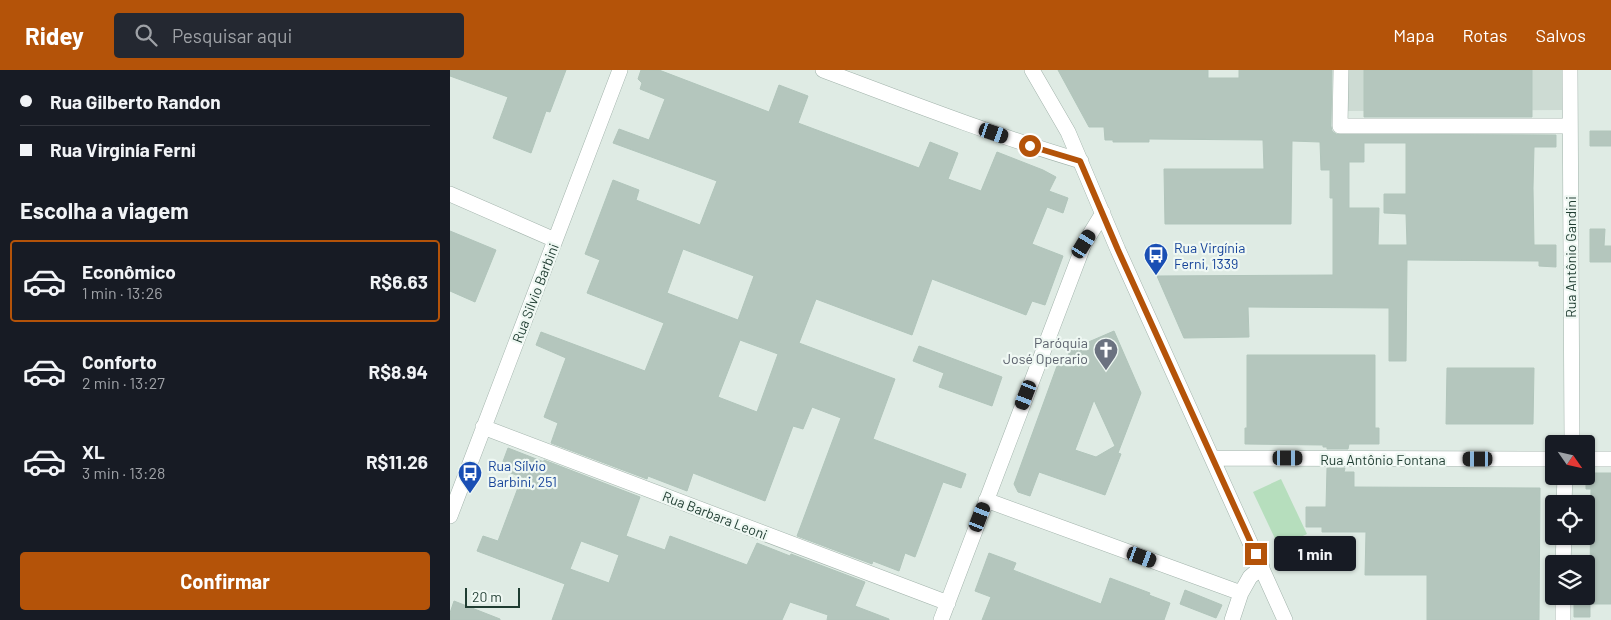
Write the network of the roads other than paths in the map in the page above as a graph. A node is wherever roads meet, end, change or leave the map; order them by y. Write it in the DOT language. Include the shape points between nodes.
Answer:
graph roads {
  1 [pos="620,70"];
  2 [pos="823,70"];
  3 [pos="1032,70"];
  4 [pos="1341,70"];
  5 [pos="1570,70"];
  6 [pos="1570,126"];
  7 [pos="1080,161"];
  8 [pos="450,194"];
  9 [pos="1103,214"];
  10 [pos="555,240"];
  11 [pos="483,427"];
  12 [pos="1572,435"];
  13 [pos="1213,458"];
  14 [pos="1611,458"];
  15 [pos="1545,459"];
  16 [pos="1595,459"];
  17 [pos="455,485"];
  18 [pos="986,500"];
  19 [pos="450,516"];
  20 [pos="1262,567"];
  21 [pos="1241,593"];
  22 [pos="948,603"];
  23 [pos="1563,605"];
  24 [pos="941,620"];
  25 [pos="1232,620"];
  26 [pos="1285,620"];
  27 [pos="1563,620"];
  1 -- 10 [label="street, Rua Silvio Barbini"];
  2 -- 7 [label="street" via="949,118"];
  3 -- 7 [label="street" via="1068,132"];
  4 -- 6 [label="street" via="1340,126"];
  5 -- 6 [label="street, Rua Antônio Gandini"];
  6 -- 12 [label="street, Rua Antônio Gandini"];
  7 -- 9 [label="street"];
  8 -- 10 [label="street"];
  9 -- 13 [label="street"];
  9 -- 18 [label="street" via="1084,244"];
  10 -- 11 [label="street, Rua Silvio Barbini"];
  11 -- 17 [label="street, Rua Silvio Barbini"];
  11 -- 22 [label="street, Rua Barbara Leoni"];
  13 -- 15 [label="street, Rua Antônio Fontana"];
  13 -- 20 [label="street"];
  14 -- 16 [label="street"];
  17 -- 19 [label="street, Rua Silvio Barbini"];
  18 -- 21 [label="street"];
  18 -- 22 [label="street"];
  20 -- 21 [label="street" via="1250,577"];
  20 -- 26 [label="street"];
  21 -- 25 [label="street"];
  22 -- 24 [label="street"];
  23 -- 27 [label="street"];
}
